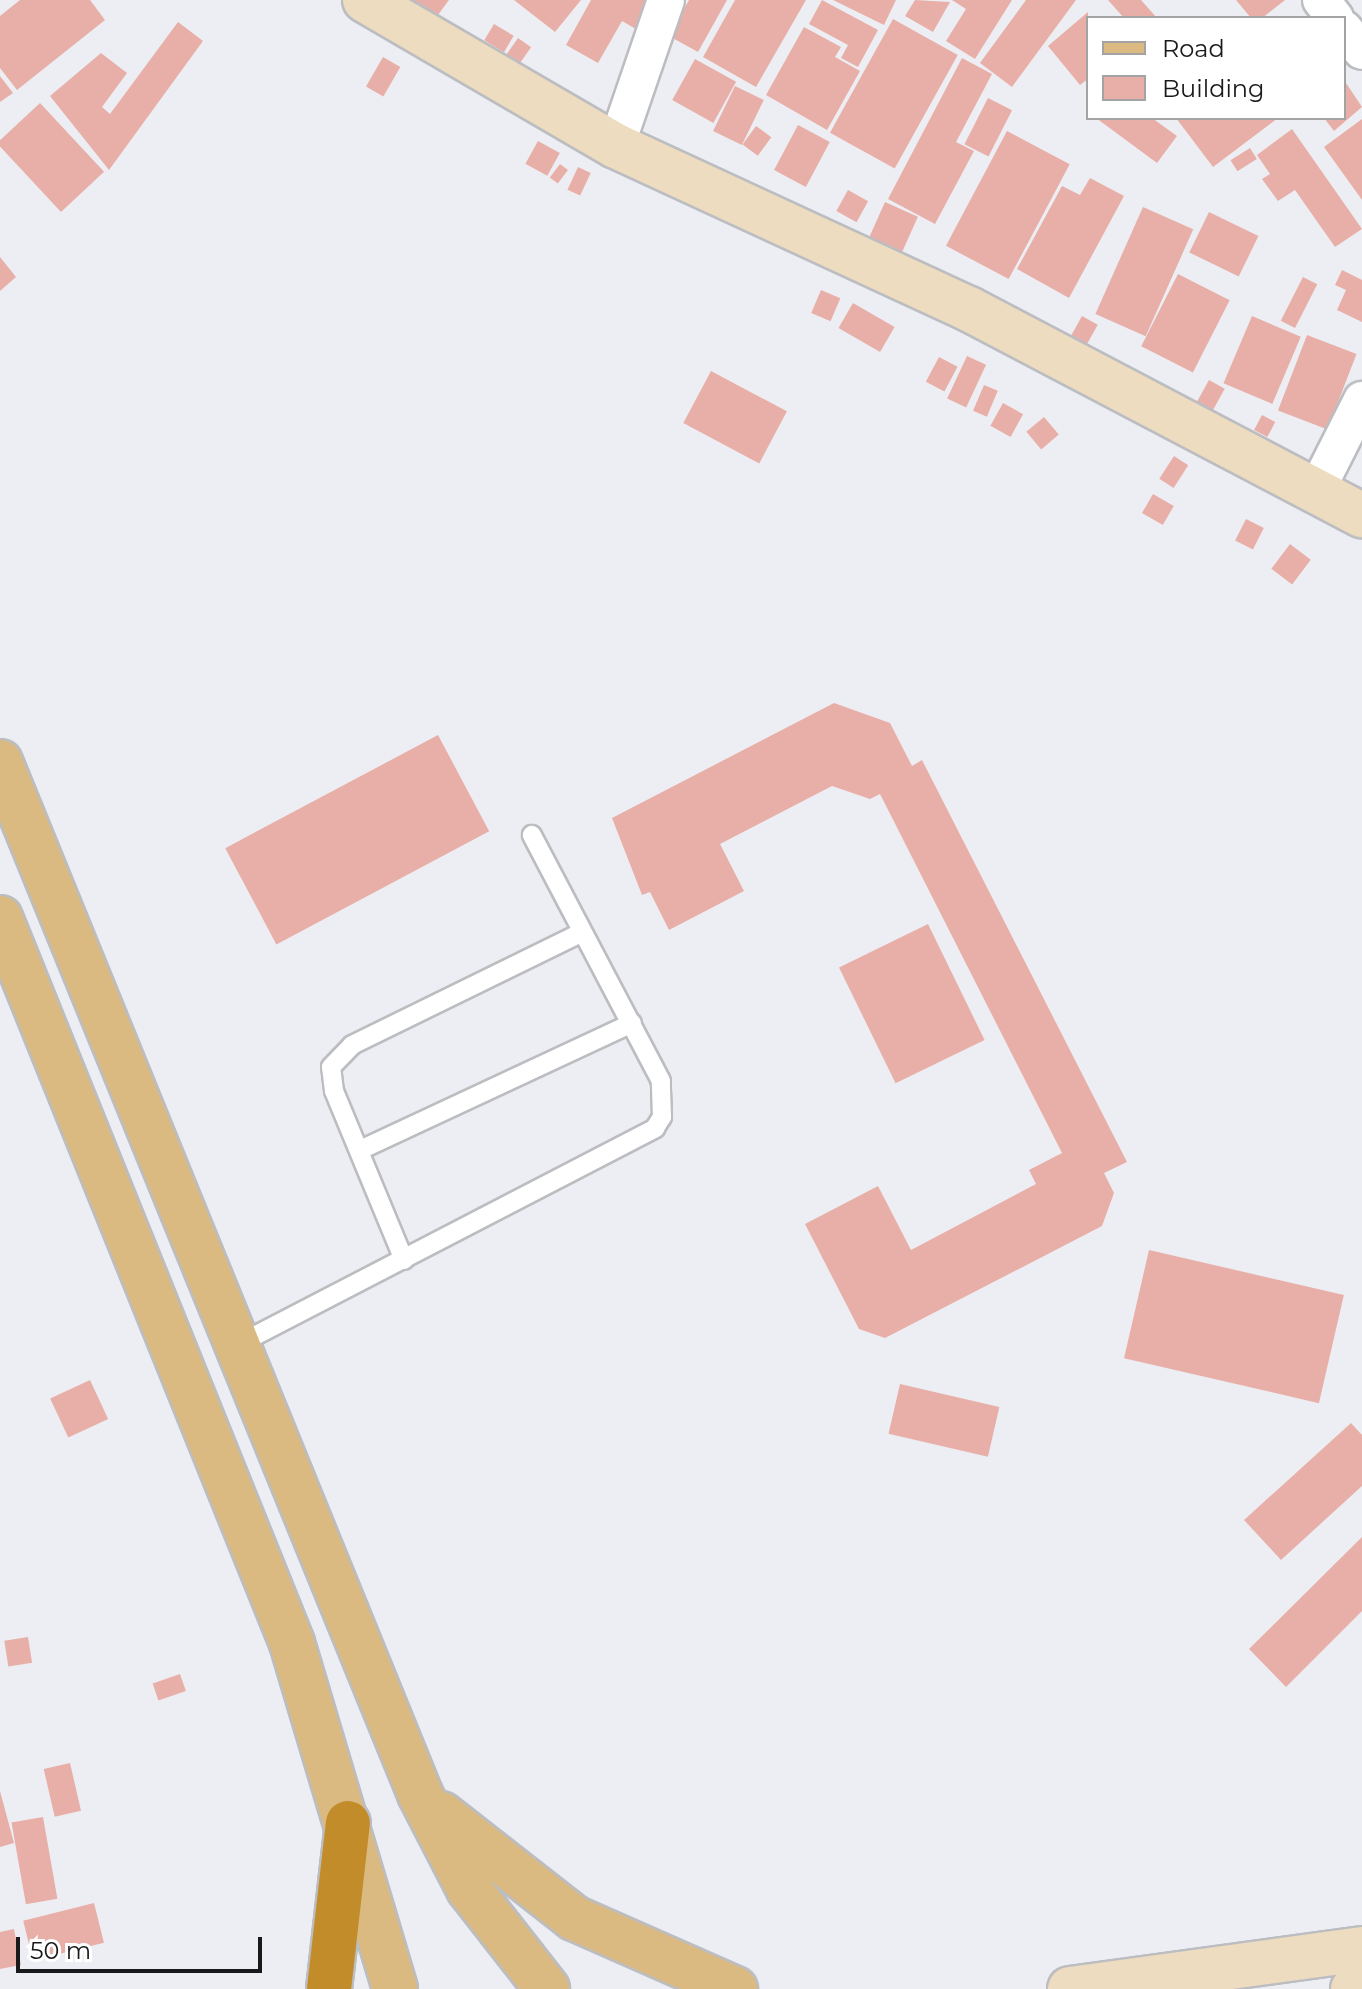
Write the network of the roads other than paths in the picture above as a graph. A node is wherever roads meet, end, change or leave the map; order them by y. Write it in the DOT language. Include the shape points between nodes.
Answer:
graph roads {
  1 [pos="365,0"];
  2 [pos="666,0"];
  3 [pos="1321,0"];
  4 [pos="1333,16"];
  5 [pos="1346,31"];
  6 [pos="1362,51"];
  7 [pos="616,146"];
  8 [pos="1362,400"];
  9 [pos="1316,491"];
  10 [pos="1362,515"];
  11 [pos="0,762"];
  12 [pos="532,835"];
  13 [pos="0,918"];
  14 [pos="581,933"];
  15 [pos="632,1023"];
  16 [pos="360,1150"];
  17 [pos="404,1260"];
  18 [pos="239,1344"];
  19 [pos="420,1794"];
  20 [pos="348,1823"];
  21 [pos="1362,1949"];
  22 [pos="1362,1988"];
  23 [pos="329,1989"];
  24 [pos="395,1989"];
  25 [pos="547,1989"];
  26 [pos="735,1989"];
  27 [pos="1070,1989"];
  28 [pos="1353,1989"];
  1 -- 7 [label="main road"];
  2 -- 7 [label="street"];
  3 -- 4 [label="street"];
  5 -- 6 [label="street"];
  7 -- 9 [label="main road" via="969,309"];
  8 -- 9 [label="street"];
  9 -- 10 [label="main road"];
  11 -- 18 [label="main road"];
  12 -- 14 [label="lane"];
  13 -- 20 [label="main road" via="292,1643"];
  14 -- 15 [label="lane"];
  14 -- 16 [label="lane" via="338,1052 330,1079"];
  15 -- 16 [label="lane"];
  15 -- 17 [label="lane" via="665,1099 655,1128"];
  16 -- 17 [label="lane"];
  17 -- 18 [label="lane"];
  18 -- 19 [label="main road"];
  19 -- 25 [label="main road" via="469,1889"];
  19 -- 26 [label="main road" via="496,1863 574,1918"];
  20 -- 23 [label="highway"];
  20 -- 24 [label="main road"];
  21 -- 27 [label="main road"];
  22 -- 28 [label="main road"];
}
